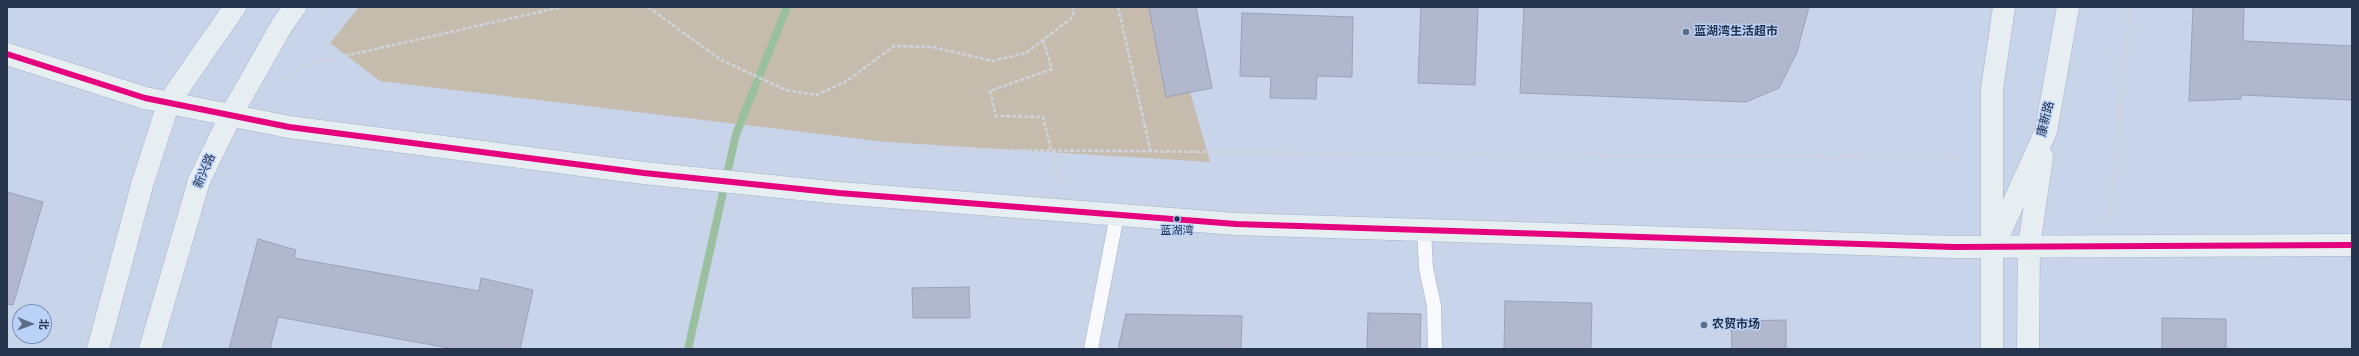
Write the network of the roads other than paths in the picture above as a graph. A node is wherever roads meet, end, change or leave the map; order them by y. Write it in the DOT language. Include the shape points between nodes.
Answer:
graph roads {
  1 [pos="235,7"];
  2 [pos="295,7"];
  3 [pos="2004,7"];
  4 [pos="2068,7"];
  5 [pos="7,54"];
  6 [pos="169,102"];
  7 [pos="231,116"];
  8 [pos="2046,131"];
  9 [pos="1117,215"];
  10 [pos="1424,230"];
  11 [pos="1994,246"];
  12 [pos="2029,246"];
  13 [pos="2352,246"];
  14 [pos="98,349"];
  15 [pos="150,349"];
  16 [pos="1091,349"];
  17 [pos="1435,349"];
  18 [pos="1992,349"];
  19 [pos="2028,349"];
  1 -- 6 [label="street"];
  2 -- 7 [label="street, 新兴路" via="282,25"];
  3 -- 11 [label="street" via="1992,89"];
  4 -- 8 [label="street, 康新路"];
  5 -- 6 [label="street" via="145,98"];
  6 -- 7 [label="street"];
  6 -- 14 [label="street" via="142,185"];
  7 -- 9 [label="street" via="289,127 644,173 839,193"];
  7 -- 15 [label="street, 新兴路" via="199,181"];
  8 -- 11 [label="street, 康新路"];
  8 -- 12 [label="street"];
  9 -- 10 [label="street" via="1236,224"];
  9 -- 16 [label="lane"];
  10 -- 11 [label="street" via="1953,247"];
  10 -- 17 [label="lane" via="1426,268 1434,306"];
  11 -- 12 [label="street"];
  11 -- 18 [label="street"];
  12 -- 13 [label="street"];
  12 -- 19 [label="street"];
}
